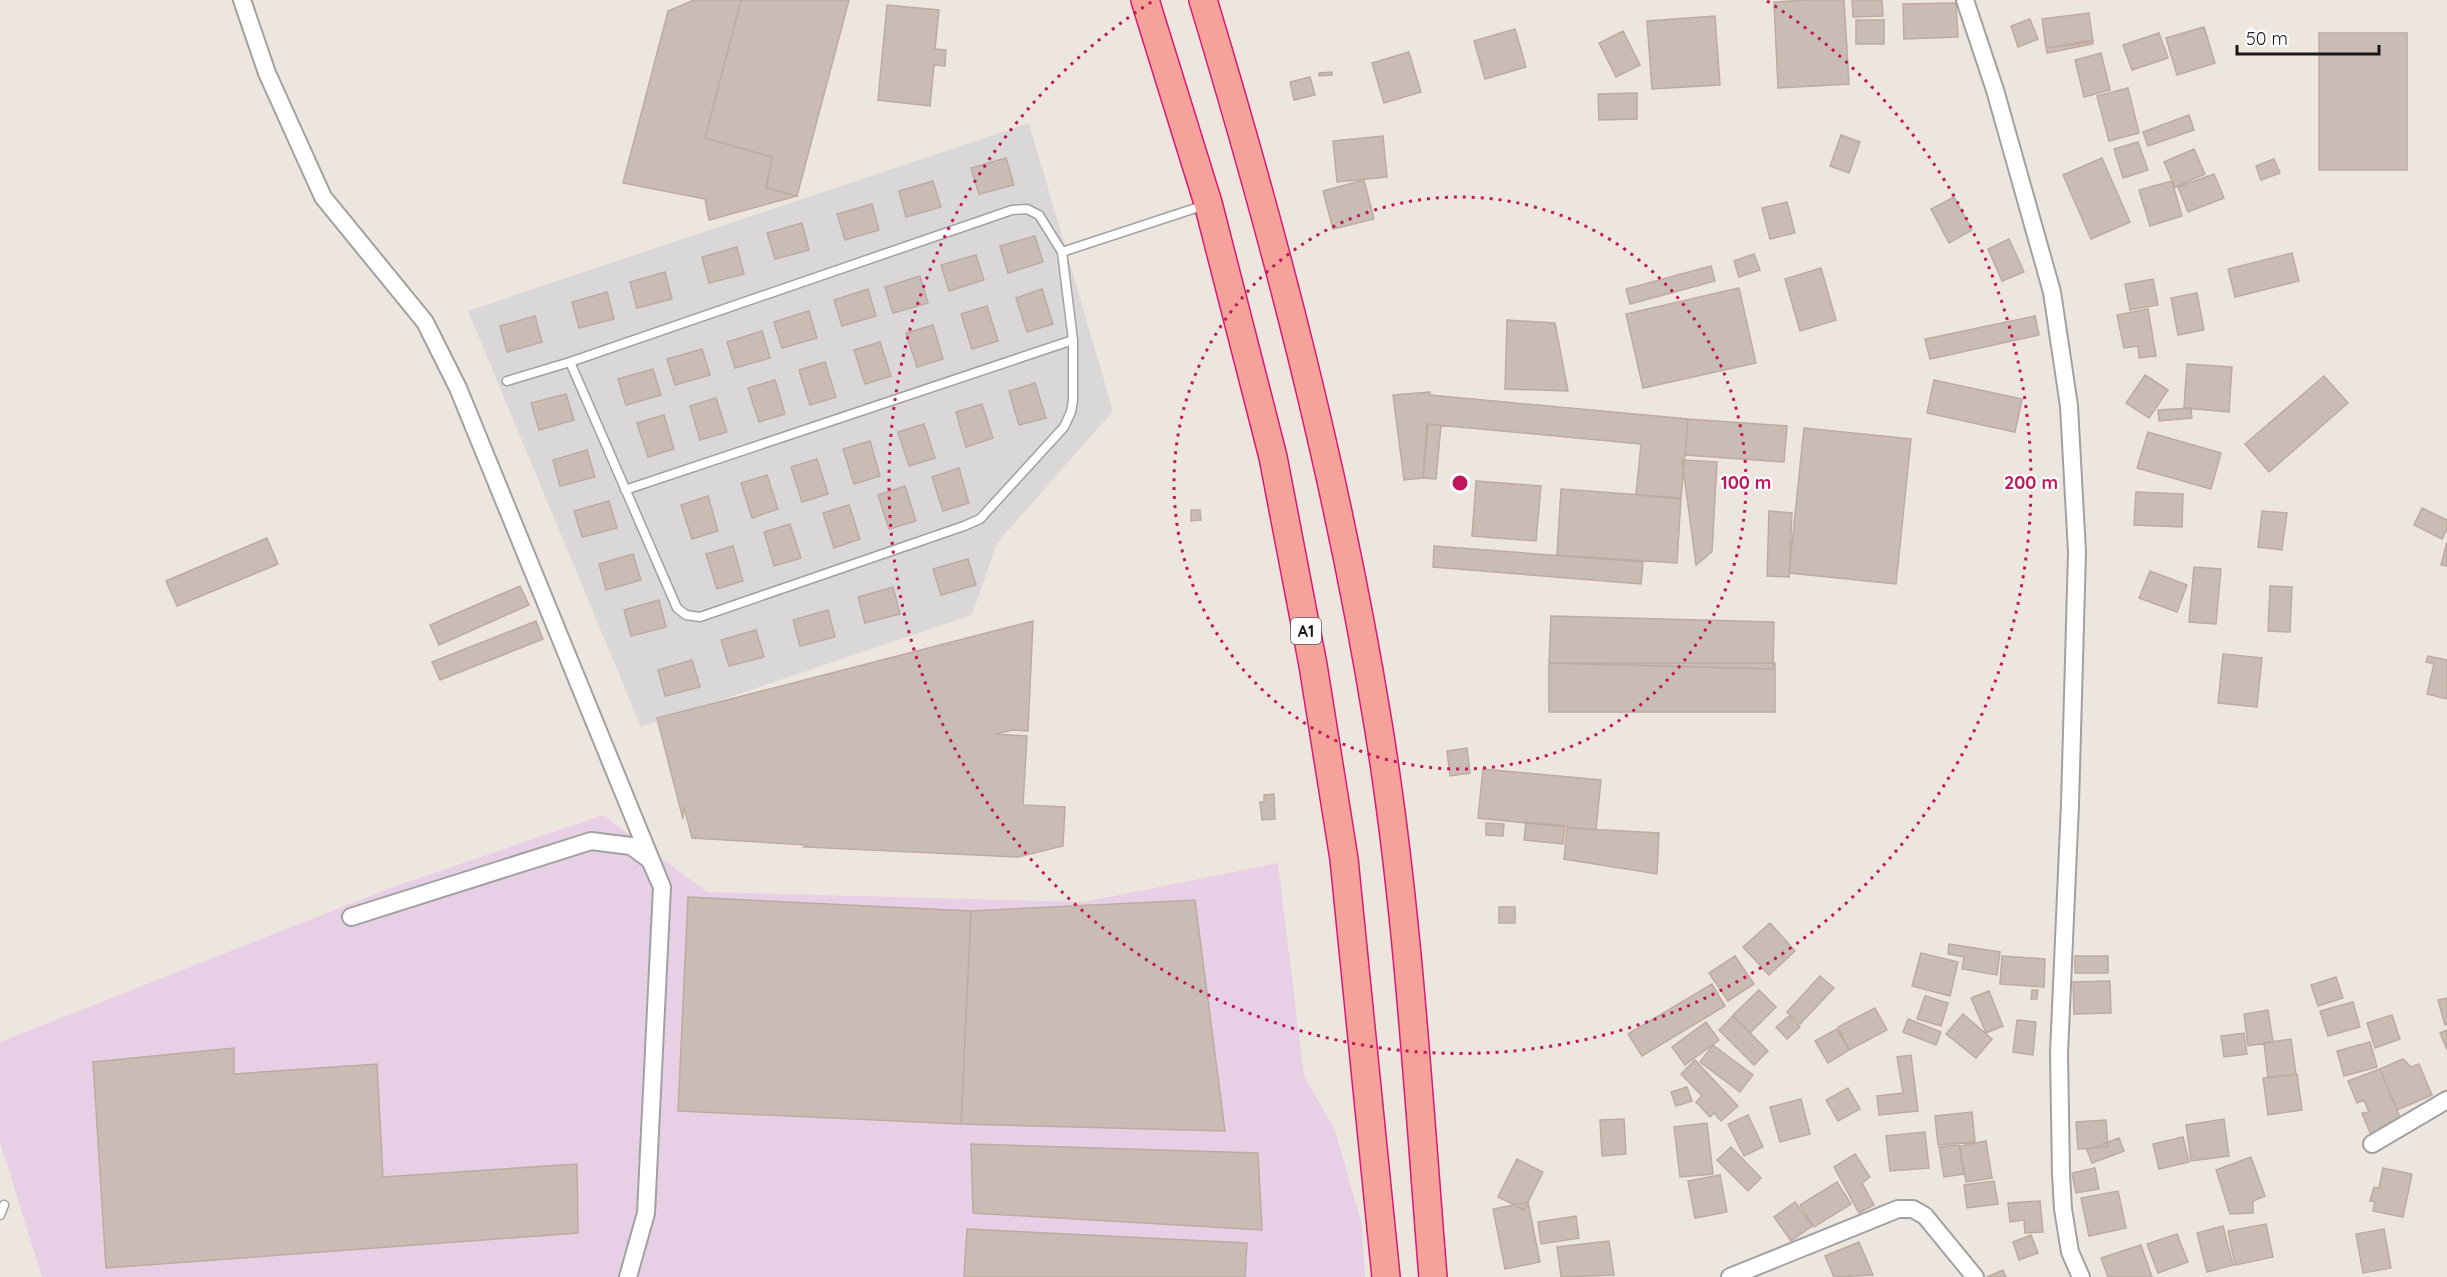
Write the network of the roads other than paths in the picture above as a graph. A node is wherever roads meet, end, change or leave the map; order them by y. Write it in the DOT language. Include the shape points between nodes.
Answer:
graph roads {
  1 [pos="242,0"];
  2 [pos="1145,0"];
  3 [pos="1203,0"];
  4 [pos="1965,0"];
  5 [pos="1208,203"];
  6 [pos="1062,252"];
  7 [pos="1073,340"];
  8 [pos="570,362"];
  9 [pos="507,381"];
  10 [pos="625,490"];
  11 [pos="662,887"];
  12 [pos="351,917"];
  13 [pos="2447,1100"];
  14 [pos="2372,1144"];
  15 [pos="4,1205"];
  16 [pos="0,1215"];
  17 [pos="628,1277"];
  18 [pos="1386,1277"];
  19 [pos="1433,1277"];
  20 [pos="1730,1277"];
  21 [pos="1975,1277"];
  22 [pos="2081,1277"];
  1 -- 11 [label="street" via="267,73 323,196 425,322 458,388"];
  2 -- 5 [label="highway, A1"];
  3 -- 19 [label="highway" via="1288,299 1327,455 1356,599 1399,873"];
  4 -- 22 [label="street" via="1995,90 2052,292 2069,405 2077,552 2059,1053 2063,1209 2070,1252"];
  5 -- 6 [label="lane"];
  5 -- 18 [label="highway, A1" via="1273,457 1313,665 1344,859"];
  6 -- 7 [label="lane"];
  6 -- 8 [label="lane" via="1039,215 1027,209 1012,210"];
  7 -- 10 [label="lane"];
  7 -- 10 [label="lane" via="1072,406 1064,427 980,519 700,617 686,615 677,608"];
  8 -- 9 [label="lane"];
  8 -- 10 [label="lane"];
  11 -- 12 [label="street" via="650,860 630,846 591,841"];
  11 -- 17 [label="street" via="646,1214"];
  13 -- 14 [label="street"];
  15 -- 16 [label="lane"];
  20 -- 21 [label="street" via="1898,1209 1913,1209 1925,1216"];
}
